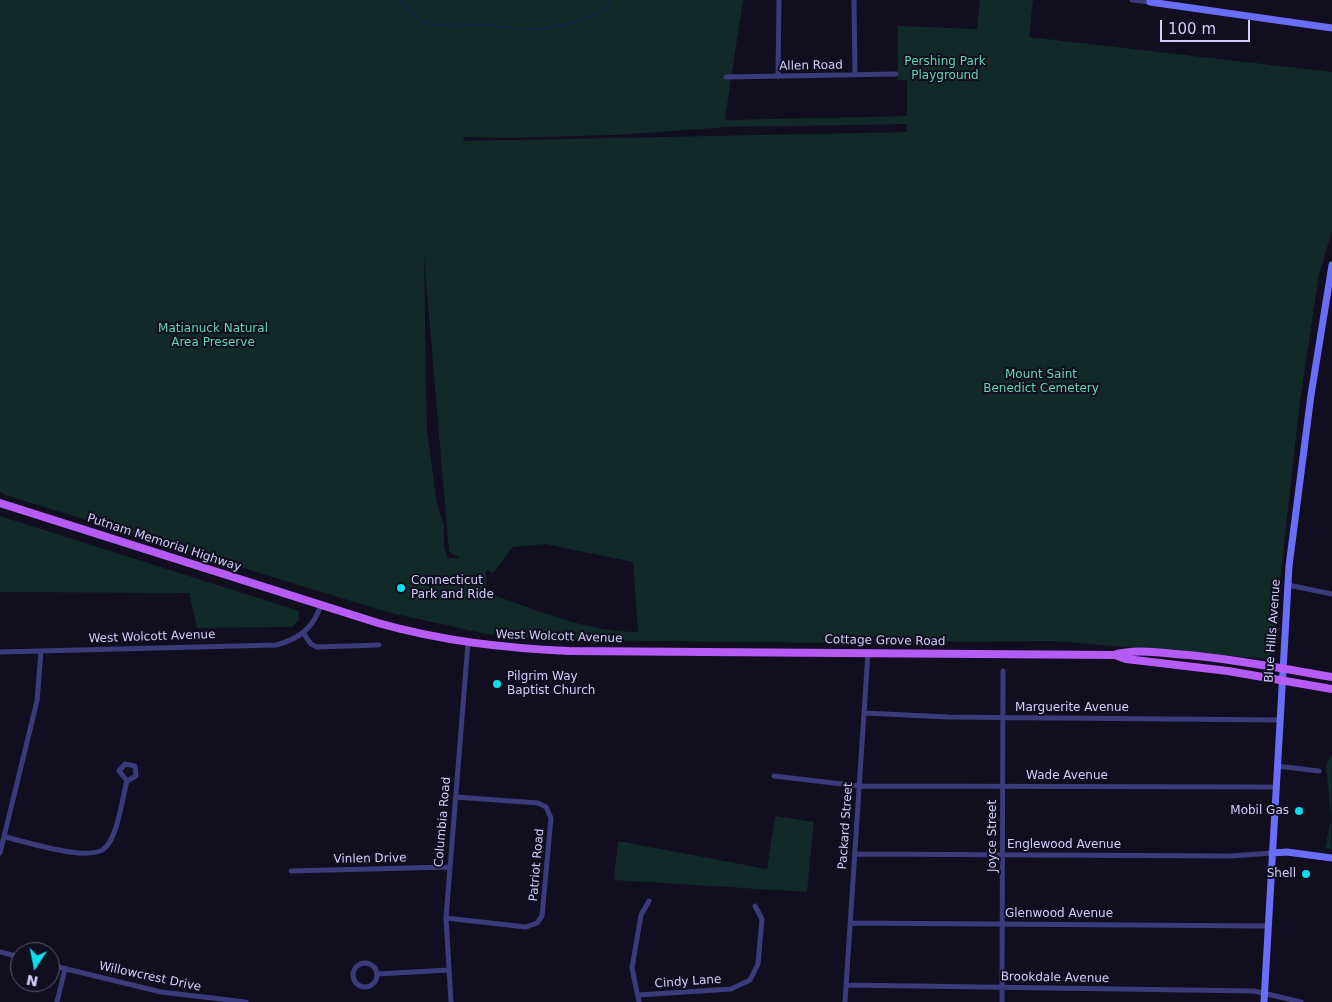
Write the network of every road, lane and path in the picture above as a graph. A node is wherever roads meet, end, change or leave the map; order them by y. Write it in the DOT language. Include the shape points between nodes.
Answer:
graph roads {
  1 [pos="779,0"];
  2 [pos="854,0"];
  3 [pos="1132,0"];
  4 [pos="1150,1"];
  5 [pos="1332,28"];
  6 [pos="896,74"];
  7 [pos="855,75"];
  8 [pos="778,77"];
  9 [pos="726,78"];
  10 [pos="1332,265"];
  11 [pos="0,503"];
  12 [pos="1288,585"];
  13 [pos="1332,594"];
  14 [pos="321,604"];
  15 [pos="303,633"];
  16 [pos="468,643"];
  17 [pos="379,645"];
  18 [pos="41,651"];
  19 [pos="657,651"];
  20 [pos="0,652"];
  21 [pos="868,652"];
  22 [pos="1113,655"];
  23 [pos="1282,668"];
  24 [pos="1003,671"];
  25 [pos="1332,677"];
  26 [pos="1281,680"];
  27 [pos="1332,689"];
  28 [pos="864,713"];
  29 [pos="1004,717"];
  30 [pos="1279,720"];
  31 [pos="1277,766"];
  32 [pos="1319,771"];
  33 [pos="774,776"];
  34 [pos="127,781"];
  35 [pos="859,786"];
  36 [pos="1003,786"];
  37 [pos="1275,787"];
  38 [pos="456,797"];
  39 [pos="5,837"];
  40 [pos="0,853"];
  41 [pos="1272,853"];
  42 [pos="855,854"];
  43 [pos="1003,855"];
  44 [pos="1332,858"];
  45 [pos="450,867"];
  46 [pos="291,871"];
  47 [pos="649,901"];
  48 [pos="755,906"];
  49 [pos="446,918"];
  50 [pos="850,923"];
  51 [pos="1003,924"];
  52 [pos="1268,926"];
  53 [pos="60,968"];
  54 [pos="65,969"];
  55 [pos="449,970"];
  56 [pos="377,974"];
  57 [pos="846,985"];
  58 [pos="1002,987"];
  59 [pos="1264,992"];
  60 [pos="638,995"];
  61 [pos="58,1002"];
  62 [pos="246,1002"];
  63 [pos="451,1002"];
  64 [pos="640,1002"];
  65 [pos="845,1002"];
  66 [pos="1002,1002"];
  67 [pos="1264,1002"];
  68 [pos="1301,1002"];
  1 -- 8 [label="street"];
  2 -- 7 [label="street"];
  3 -- 4 [label="street"];
  4 -- 5 [label="main road"];
  6 -- 7 [label="street, Allen Road"];
  7 -- 8 [label="street, Allen Road"];
  8 -- 9 [label="street, Allen Road"];
  10 -- 12 [label="main road, Blue Hills Avenue" via="1296,500"];
  11 -- 14 [label="main road, Putnam Memorial Highway"];
  12 -- 13 [label="street"];
  12 -- 23 [label="main road, Blue Hills Avenue"];
  14 -- 15 [label="street, West Wolcott Avenue" via="317,618"];
  14 -- 16 [label="main road, West Wolcott Avenue" via="414,633"];
  15 -- 17 [label="street" via="317,647"];
  15 -- 18 [label="street, West Wolcott Avenue" via="286,642 265,646"];
  16 -- 19 [label="main road, West Wolcott Avenue" via="522,650"];
  16 -- 38 [label="street, Columbia Road"];
  18 -- 20 [label="street, West Wolcott Avenue"];
  18 -- 39 [label="street" via="37,701"];
  19 -- 21 [label="main road, Cottage Grove Road"];
  21 -- 22 [label="main road, Cottage Grove Road"];
  21 -- 28 [label="street, Packard Street"];
  22 -- 23 [label="main road, Cottage Grove Road" via="1145,651"];
  22 -- 26 [label="main road, Cottage Grove Road"];
  23 -- 25 [label="main road, Cottage Grove Road"];
  23 -- 26 [label="main road, Blue Hills Avenue"];
  24 -- 29 [label="street, Joyce Street"];
  26 -- 27 [label="main road, Cottage Grove Road"];
  26 -- 30 [label="main road, Blue Hills Avenue"];
  28 -- 29 [label="street, Marguerite Avenue"];
  28 -- 35 [label="street, Packard Street"];
  29 -- 30 [label="street, Marguerite Avenue"];
  29 -- 36 [label="street, Joyce Street"];
  30 -- 31 [label="main road, Blue Hills Avenue"];
  31 -- 32 [label="street"];
  31 -- 37 [label="main road, Blue Hills Avenue"];
  33 -- 35 [label="street, Wade Avenue"];
  34 -- 39 [label="street" via="112,837 106,848 98,853 83,855"];
  35 -- 36 [label="street, Wade Avenue"];
  35 -- 42 [label="street, Packard Street"];
  36 -- 37 [label="street, Wade Avenue"];
  36 -- 43 [label="street, Joyce Street"];
  37 -- 41 [label="main road, Blue Hills Avenue"];
  38 -- 45 [label="street, Columbia Road"];
  38 -- 49 [label="street, Patriot Road" via="538,803 546,807 551,818 542,916 536,923 526,927"];
  39 -- 40 [label="street"];
  41 -- 43 [label="street, Englewood Avenue" via="1230,856"];
  41 -- 44 [label="main road"];
  41 -- 52 [label="main road, Blue Hills Avenue"];
  42 -- 43 [label="street, Englewood Avenue"];
  42 -- 50 [label="street, Packard Street"];
  43 -- 51 [label="street, Joyce Street"];
  45 -- 46 [label="street, Vinlen Drive"];
  45 -- 49 [label="street, Columbia Road"];
  47 -- 60 [label="street" via="640,915 632,968"];
  48 -- 60 [label="street, Cindy Lane" via="762,919 758,964 750,980 731,989"];
  49 -- 55 [label="street, Columbia Road"];
  50 -- 51 [label="street, Glenwood Avenue"];
  50 -- 57 [label="street, Packard Street"];
  51 -- 52 [label="street, Glenwood Avenue"];
  51 -- 58 [label="street, Joyce Street"];
  52 -- 59 [label="main road, Blue Hills Avenue"];
  53 -- 54 [label="street, Willowcrest Drive"];
  54 -- 61 [label="street"];
  54 -- 62 [label="street, Willowcrest Drive" via="161,992"];
  55 -- 56 [label="street"];
  55 -- 63 [label="street, Columbia Road"];
  56 -- 56 [label="street" via="373,966 364,962 355,966 352,975 356,984 365,987 374,983"];
  57 -- 58 [label="street, Brookdale Avenue"];
  57 -- 65 [label="street, Packard Street"];
  58 -- 59 [label="street, Brookdale Avenue"];
  58 -- 66 [label="street, Joyce Street"];
  59 -- 67 [label="main road, Blue Hills Avenue"];
  59 -- 68 [label="street, Brookdale Avenue"];
  60 -- 64 [label="street"];
}
